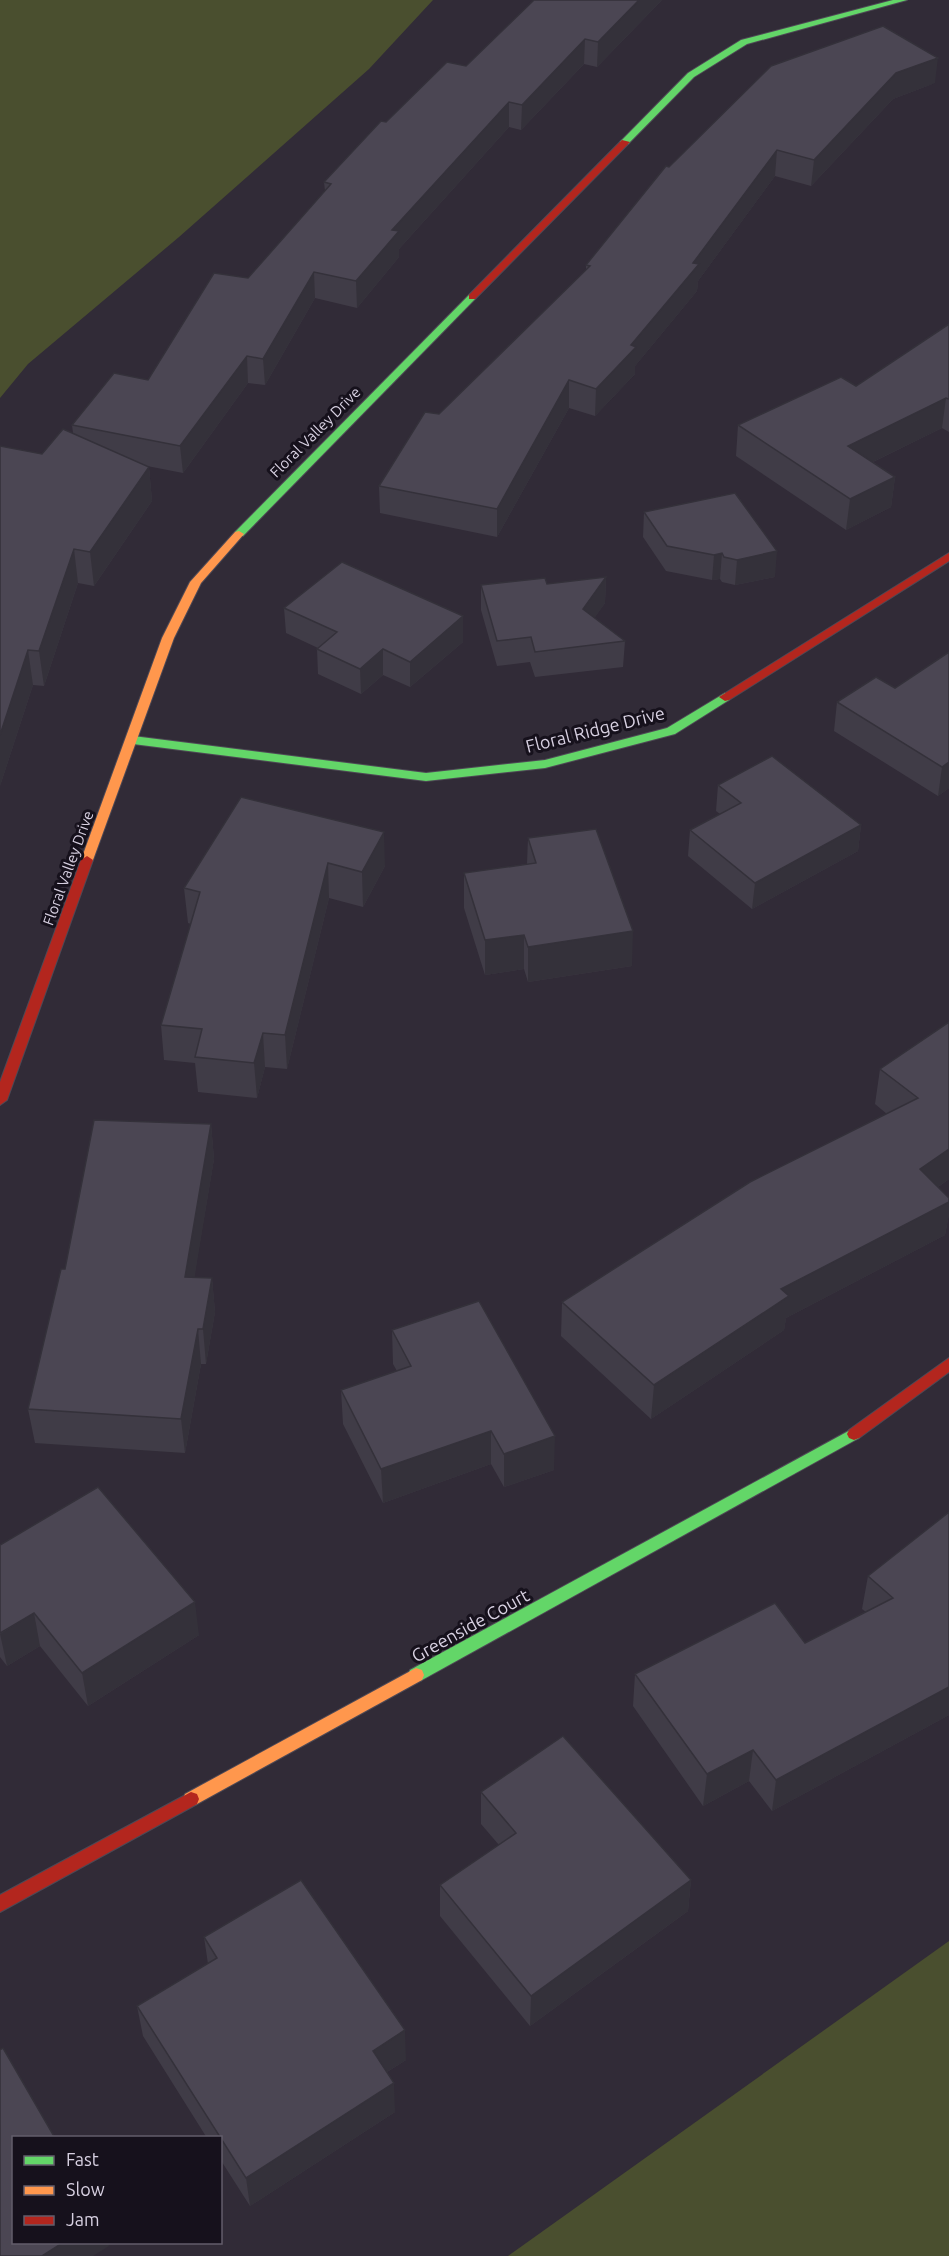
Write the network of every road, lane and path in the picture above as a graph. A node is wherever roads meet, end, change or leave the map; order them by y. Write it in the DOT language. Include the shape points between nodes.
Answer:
graph roads {
  1 [pos="903,0"];
  2 [pos="949,556"];
  3 [pos="133,740"];
  4 [pos="0,1100"];
  5 [pos="949,1364"];
  6 [pos="0,1904"];
  1 -- 3 [label="street, Floral Valley Drive" via="744,42 691,75 263,508 196,582 168,638"];
  2 -- 3 [label="street, Floral Ridge Drive" via="671,731 545,764 426,777"];
  3 -- 4 [label="street, Floral Valley Drive"];
  5 -- 6 [label="street, Greenside Court" via="854,1434"];
}
